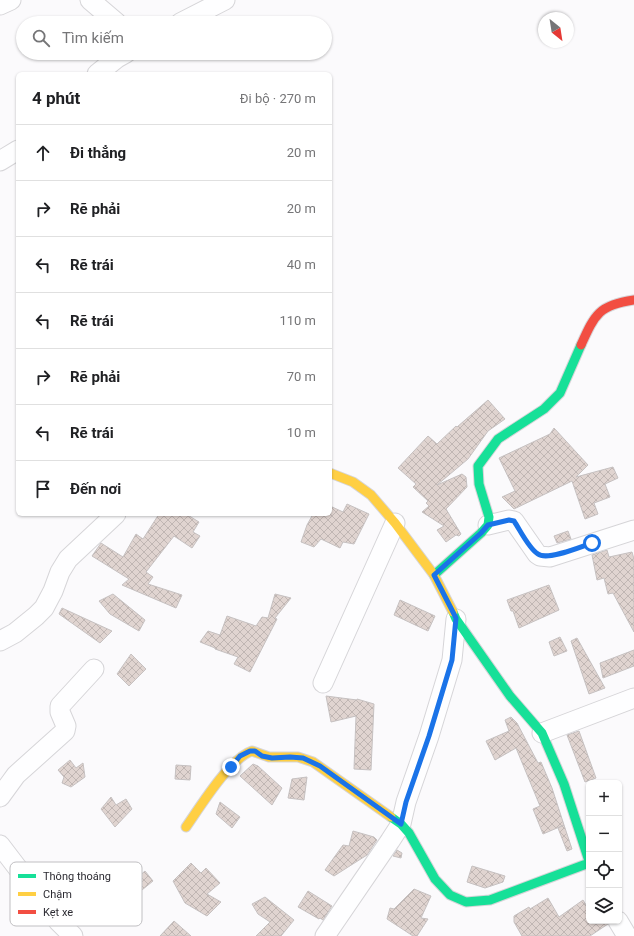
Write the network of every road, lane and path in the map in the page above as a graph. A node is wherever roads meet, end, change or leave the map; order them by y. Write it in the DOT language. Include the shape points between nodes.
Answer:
graph roads {
  1 [pos="12,0"];
  2 [pos="90,0"];
  3 [pos="225,0"];
  4 [pos="0,5"];
  5 [pos="109,16"];
  6 [pos="194,16"];
  7 [pos="114,60"];
  8 [pos="100,72"];
  9 [pos="16,151"];
  10 [pos="0,161"];
  11 [pos="634,300"];
  12 [pos="332,473"];
  13 [pos="114,516"];
  14 [pos="394,523"];
  15 [pos="488,525"];
  16 [pos="634,530"];
  17 [pos="434,575"];
  18 [pos="456,618"];
  19 [pos="0,641"];
  20 [pos="94,669"];
  21 [pos="323,683"];
  22 [pos="634,698"];
  23 [pos="542,733"];
  24 [pos="0,797"];
  25 [pos="401,824"];
  26 [pos="186,827"];
  27 [pos="0,844"];
  28 [pos="586,853"];
  29 [pos="14,862"];
  30 [pos="586,863"];
  31 [pos="620,924"];
  32 [pos="63,926"];
  33 [pos="73,936"];
  34 [pos="325,936"];
  35 [pos="627,936"];
  1 -- 4 [label="street"];
  2 -- 5 [label="street"];
  3 -- 6 [label="street"];
  7 -- 8 [label="street"];
  9 -- 10 [label="street"];
  11 -- 15 [label="street" via="606,306 598,313 560,393 544,410 498,439 478,466 479,484 489,517"];
  12 -- 14 [label="street" via="353,482 371,495"];
  13 -- 19 [label="street" via="68,559 44,608 15,633"];
  14 -- 17 [label="street"];
  14 -- 21 [label="street"];
  15 -- 16 [label="street" via="514,521 537,554 550,557"];
  15 -- 17 [label="street"];
  17 -- 18 [label="street"];
  18 -- 23 [label="street" via="510,696"];
  18 -- 25 [label="street" via="452,660"];
  20 -- 24 [label="street" via="60,706 65,731 16,775"];
  22 -- 23 [label="street"];
  23 -- 28 [label="street" via="564,784"];
  25 -- 26 [label="street" via="320,766 303,758 272,758 250,751 240,756"];
  25 -- 30 [label="street" via="435,878 450,895 466,902 490,900"];
  25 -- 34 [label="street"];
  27 -- 29 [label="street"];
  31 -- 35 [label="street"];
  32 -- 33 [label="street"];
}
